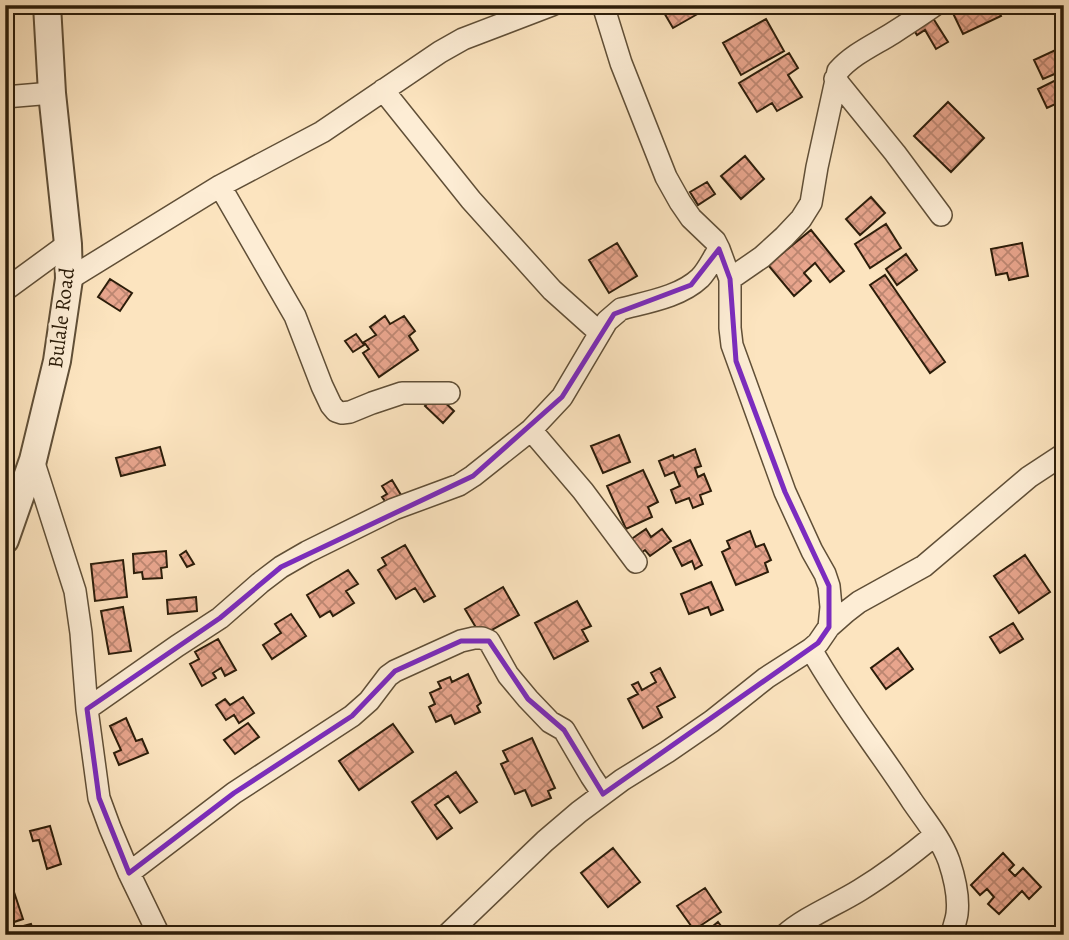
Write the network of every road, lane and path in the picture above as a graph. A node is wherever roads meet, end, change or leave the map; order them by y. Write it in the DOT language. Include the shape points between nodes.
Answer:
graph roads {
  1 [pos="47,5"];
  2 [pos="552,5"];
  3 [pos="603,5"];
  4 [pos="935,5"];
  5 [pos="835,79"];
  6 [pos="383,90"];
  7 [pos="52,93"];
  8 [pos="5,97"];
  9 [pos="220,186"];
  10 [pos="941,215"];
  11 [pos="68,244"];
  12 [pos="719,249"];
  13 [pos="69,279"];
  14 [pos="730,279"];
  15 [pos="5,290"];
  16 [pos="600,333"];
  17 [pos="449,393"];
  18 [pos="531,430"];
  19 [pos="1064,454"];
  20 [pos="33,460"];
  21 [pos="5,540"];
  22 [pos="636,562"];
  23 [pos="829,627"];
  24 [pos="811,649"];
  25 [pos="87,709"];
  26 [pos="603,794"];
  27 [pos="935,835"];
  28 [pos="130,873"];
  29 [pos="159,935"];
  30 [pos="447,935"];
  31 [pos="785,935"];
  32 [pos="951,935"];
  1 -- 7 [label="street, Bulale Road"];
  2 -- 6 [label="street" via="463,39"];
  3 -- 12 [label="street" via="666,177 691,218"];
  4 -- 5 [label="street" via="844,64"];
  5 -- 10 [label="street"];
  5 -- 14 [label="street" via="811,203 784,237"];
  6 -- 9 [label="street" via="322,132"];
  6 -- 16 [label="street" via="480,210 552,290"];
  7 -- 8 [label="street"];
  7 -- 11 [label="street, Bulale Road"];
  9 -- 13 [label="street"];
  9 -- 17 [label="street" via="295,316 336,411 350,412 402,393"];
  11 -- 13 [label="street, Bulale Road"];
  11 -- 15 [label="street"];
  12 -- 14 [label="street"];
  12 -- 16 [label="street" via="691,285 621,309"];
  13 -- 20 [label="street, Bulale Road" via="57,361"];
  14 -- 23 [label="street" via="732,345 785,492 825,574"];
  16 -- 18 [label="street" via="562,397"];
  18 -- 22 [label="street"];
  18 -- 25 [label="street" via="459,485 394,509 281,567 220,618"];
  19 -- 23 [label="street" via="1029,477 924,566 859,602"];
  20 -- 21 [label="street, Bulale Road"];
  20 -- 25 [label="street" via="75,591"];
  23 -- 24 [label="street"];
  24 -- 26 [label="street"];
  24 -- 27 [label="street" via="846,708"];
  25 -- 28 [label="street" via="99,798"];
  26 -- 28 [label="street" via="564,730 528,699 489,641 474,638 388,676 352,716 234,793"];
  26 -- 30 [label="street" via="545,841"];
  27 -- 31 [label="street" via="877,879"];
  27 -- 32 [label="street" via="953,876 957,913"];
  28 -- 29 [label="street"];
}
